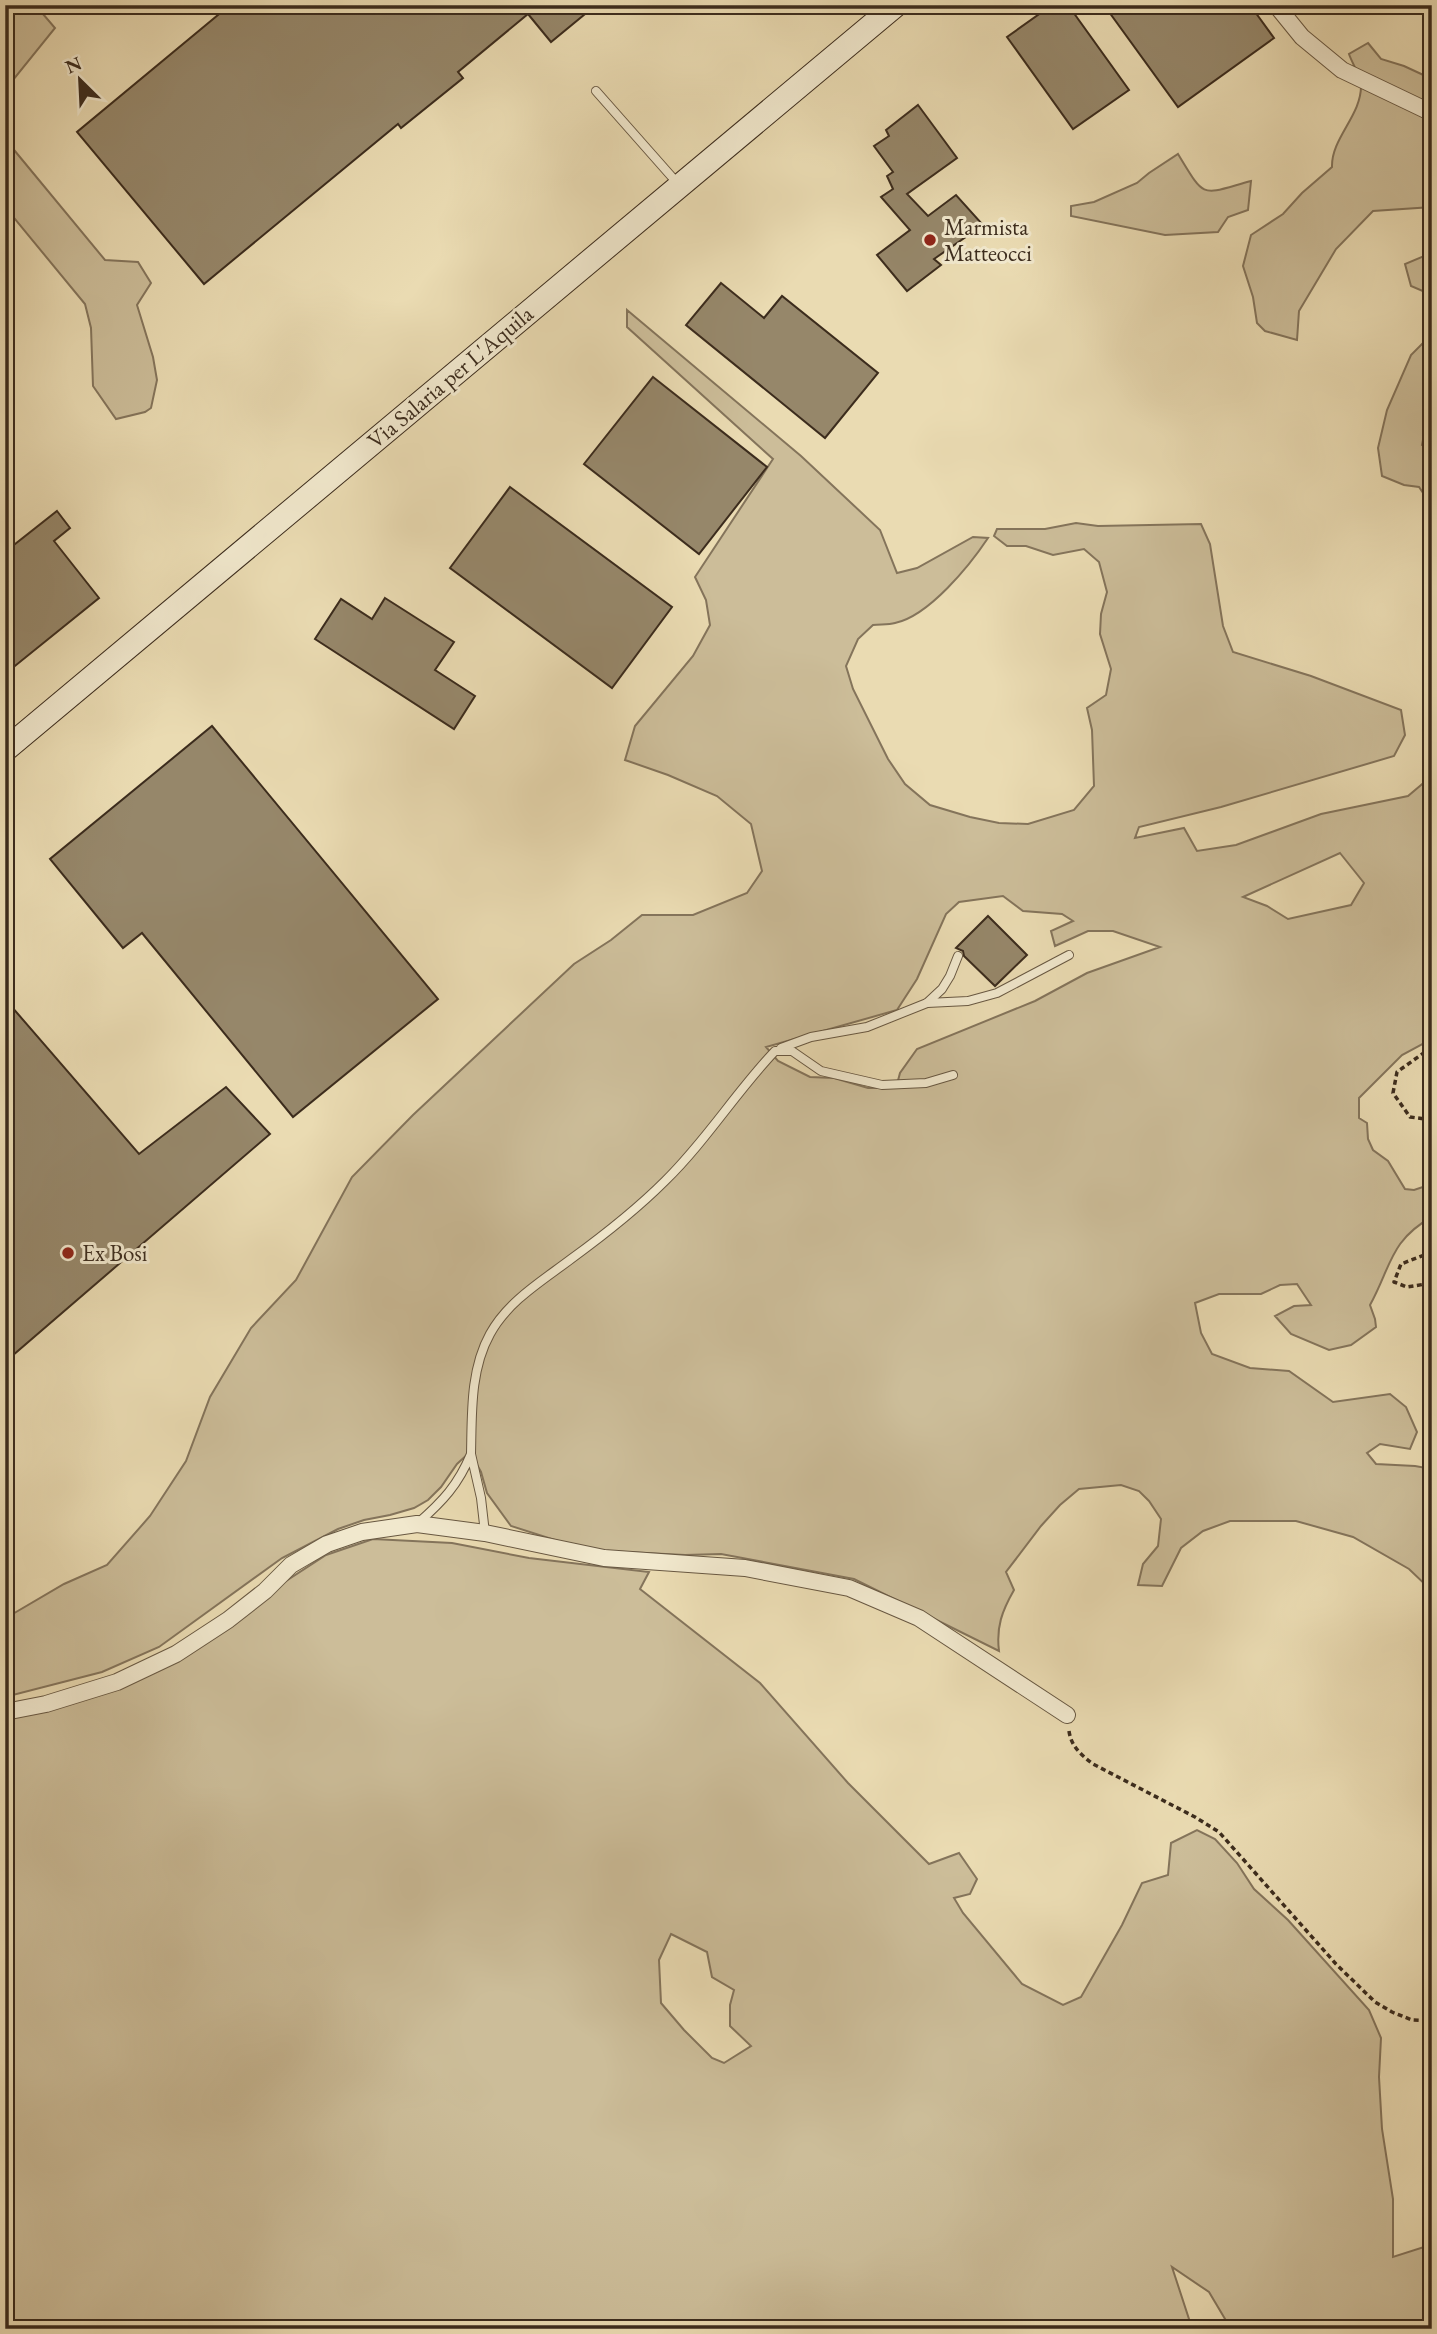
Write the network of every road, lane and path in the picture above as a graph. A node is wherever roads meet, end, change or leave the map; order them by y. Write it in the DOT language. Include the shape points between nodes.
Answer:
graph roads {
  1 [pos="896,5"];
  2 [pos="1276,5"];
  3 [pos="596,92"];
  4 [pos="1432,113"];
  5 [pos="681,187"];
  6 [pos="5,750"];
  7 [pos="1069,955"];
  8 [pos="958,956"];
  9 [pos="927,1003"];
  10 [pos="1432,1047"];
  11 [pos="775,1051"];
  12 [pos="953,1075"];
  13 [pos="1432,1120"];
  14 [pos="1432,1252"];
  15 [pos="1432,1283"];
  16 [pos="471,1454"];
  17 [pos="416,1524"];
  18 [pos="485,1533"];
  19 [pos="5,1712"];
  20 [pos="1067,1715"];
  21 [pos="1432,2021"];
  1 -- 5 [label="main road, Via Salaria per L'Aquila"];
  2 -- 4 [label="street" via="1302,37 1342,70"];
  3 -- 5 [label="lane"];
  5 -- 6 [label="main road, Via Salaria per L'Aquila"];
  7 -- 9 [label="lane" via="998,993 968,1001"];
  8 -- 9 [label="lane" via="950,976"];
  9 -- 11 [label="lane" via="877,1024 811,1037"];
  10 -- 13 [label="path" via="1398,1072 1393,1093 1410,1117"];
  11 -- 12 [label="lane" via="792,1051 821,1070 882,1085 926,1083"];
  11 -- 16 [label="lane" via="666,1181 503,1314 477,1369"];
  14 -- 15 [label="path" via="1401,1264 1394,1282 1407,1287"];
  16 -- 17 [label="lane" via="442,1503"];
  16 -- 18 [label="lane"];
  17 -- 18 [label="street"];
  17 -- 19 [label="street" via="362,1532 327,1544 291,1565 218,1627 176,1654 117,1682"];
  18 -- 20 [label="street" via="604,1558 745,1568 849,1588 919,1618"];
  20 -- 21 [label="path" via="1070,1738 1080,1754 1219,1832 1375,2002 1412,2020"];
}
